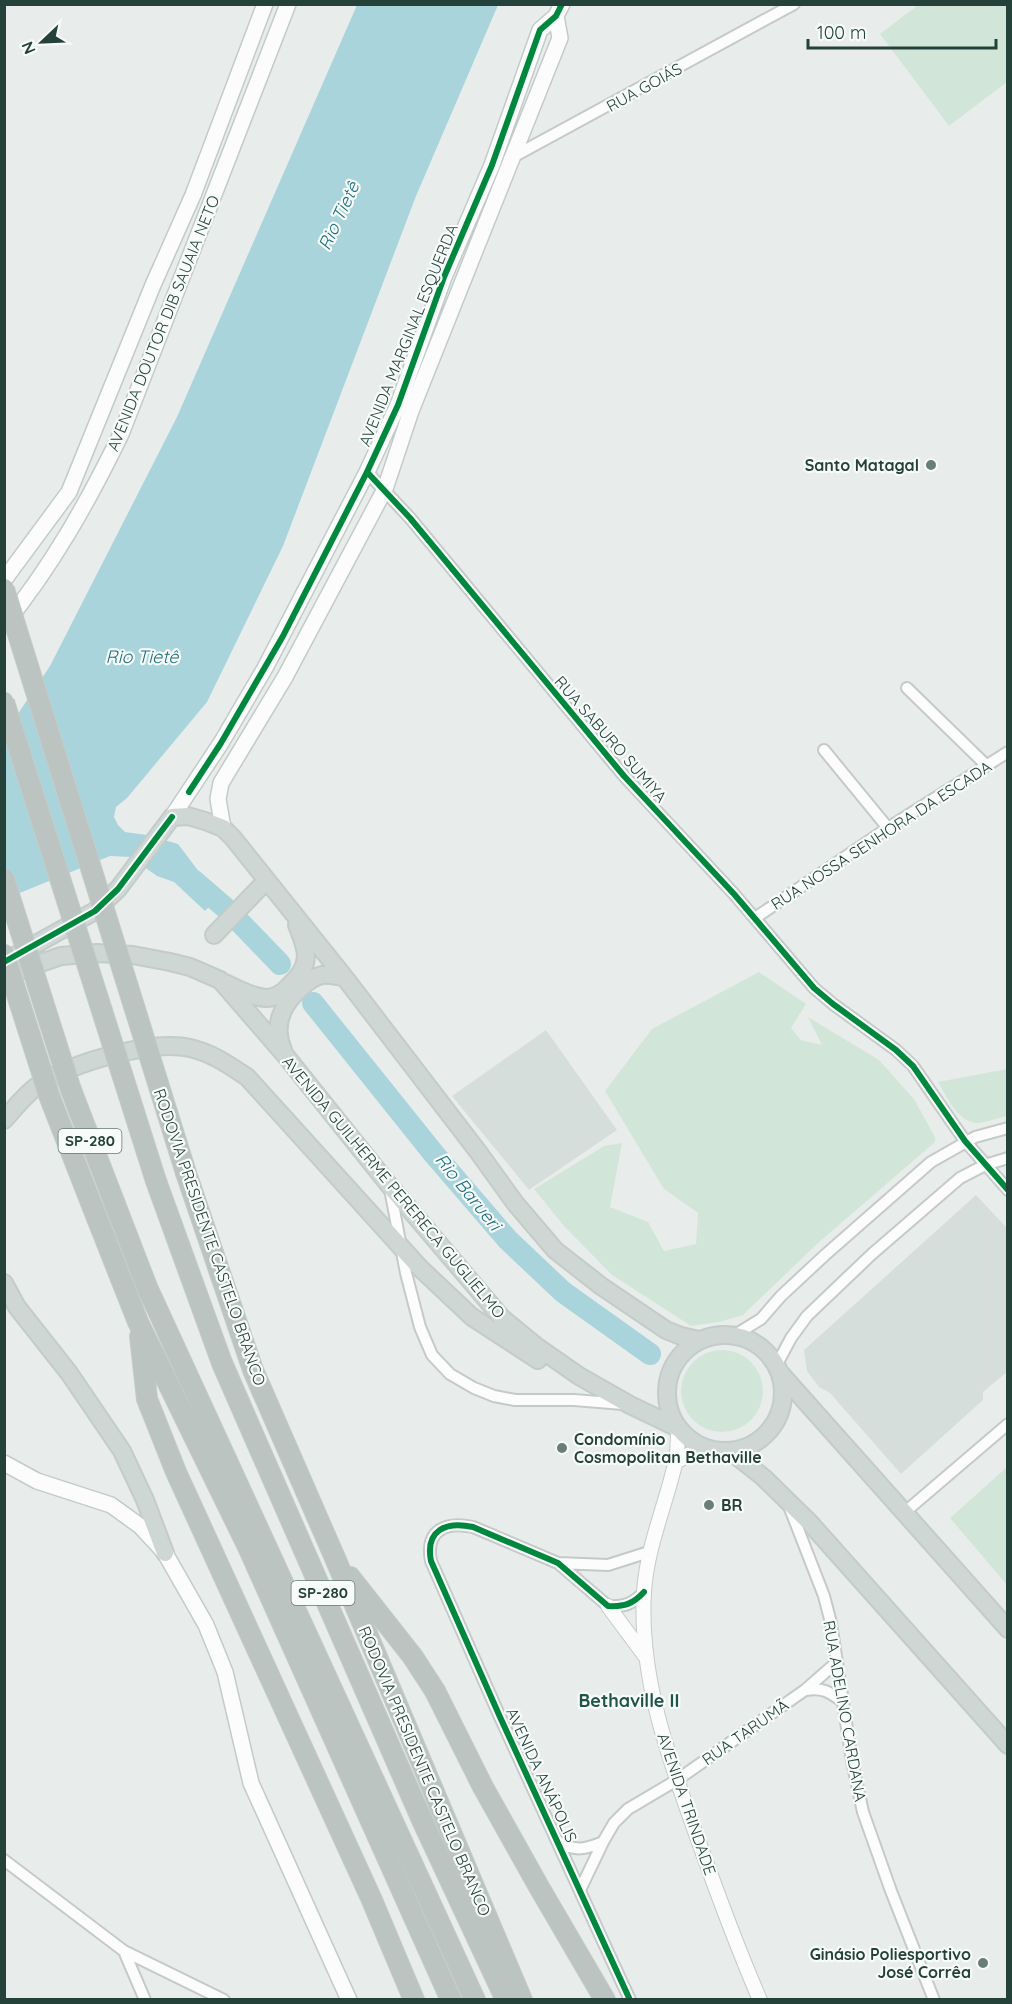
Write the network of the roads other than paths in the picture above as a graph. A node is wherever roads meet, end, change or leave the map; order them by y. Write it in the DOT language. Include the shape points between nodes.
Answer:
graph roads {
  1 [pos="265,4"];
  2 [pos="288,4"];
  3 [pos="794,4"];
  4 [pos="559,10"];
  5 [pos="513,158"];
  6 [pos="492,165"];
  7 [pos="367,472"];
  8 [pos="385,489"];
  9 [pos="4,580"];
  10 [pos="4,589"];
  11 [pos="4,625"];
  12 [pos="907,688"];
  13 [pos="4,702"];
  14 [pos="824,750"];
  15 [pos="1008,752"];
  16 [pos="986,765"];
  17 [pos="169,820"];
  18 [pos="223,828"];
  19 [pos="888,828"];
  20 [pos="4,879"];
  21 [pos="266,881"];
  22 [pos="291,911"];
  23 [pos="755,918"];
  24 [pos="214,935"];
  25 [pos="4,954"];
  26 [pos="4,962"];
  27 [pos="345,978"];
  28 [pos="4,980"];
  29 [pos="220,980"];
  30 [pos="285,1055"];
  31 [pos="4,1120"];
  32 [pos="1008,1128"];
  33 [pos="965,1141"];
  34 [pos="1006,1160"];
  35 [pos="985,1165"];
  36 [pos="389,1185"];
  37 [pos="1008,1190"];
  38 [pos="400,1246"];
  39 [pos="4,1283"];
  40 [pos="138,1322"];
  41 [pos="735,1335"];
  42 [pos="699,1340"];
  43 [pos="778,1369"];
  44 [pos="615,1396"];
  45 [pos="630,1405"];
  46 [pos="1008,1424"];
  47 [pos="678,1428"];
  48 [pos="702,1447"];
  49 [pos="730,1451"];
  50 [pos="676,1462"];
  51 [pos="4,1463"];
  52 [pos="282,1500"];
  53 [pos="787,1500"];
  54 [pos="905,1512"];
  55 [pos="649,1552"];
  56 [pos="165,1553"];
  57 [pos="335,1558"];
  58 [pos="558,1563"];
  59 [pos="644,1592"];
  60 [pos="608,1606"];
  61 [pos="1008,1629"];
  62 [pos="645,1656"];
  63 [pos="837,1662"];
  64 [pos="805,1690"];
  65 [pos="843,1702"];
  66 [pos="1008,1745"];
  67 [pos="677,1780"];
  68 [pos="559,1842"];
  69 [pos="603,1842"];
  70 [pos="4,1860"];
  71 [pos="580,1890"];
  72 [pos="124,1951"];
  73 [pos="145,2000"];
  74 [pos="224,2000"];
  75 [pos="349,2000"];
  76 [pos="414,2000"];
  77 [pos="451,2000"];
  78 [pos="475,2000"];
  79 [pos="506,2000"];
  80 [pos="522,2000"];
  81 [pos="605,2000"];
  82 [pos="630,2000"];
  83 [pos="760,2000"];
  84 [pos="934,2000"];
  1 -- 9 [label="main road, AVENIDA DOUTOR DIB SAUAIA NETO" via="193,195 69,492"];
  2 -- 11 [label="main road, AVENIDA DOUTOR DIB SAUAIA NETO" via="121,434 49,567"];
  3 -- 5 [label="street, RUA GOIÁS"];
  4 -- 5 [label="main road, AVENIDA MARGINAL ESQUERDA" via="560,38"];
  4 -- 6 [label="main road, AVENIDA MARGINAL ESQUERDA" via="540,30"];
  5 -- 6 [label="street, RUA GOIÁS"];
  5 -- 8 [label="main road, AVENIDA MARGINAL ESQUERDA" via="411,411"];
  6 -- 7 [label="main road, AVENIDA MARGINAL ESQUERDA" via="444,277 398,405"];
  7 -- 8 [label="street, RUA SABURO SUMIYA"];
  7 -- 17 [label="main road, AVENIDA MARGINAL ESQUERDA" via="270,660"];
  8 -- 18 [label="main road, AVENIDA MARGINAL ESQUERDA" via="285,677 221,783 218,799"];
  8 -- 23 [label="street, RUA SABURO SUMIYA" via="630,783"];
  10 -- 57 [label="highway, RODOVIA PRESIDENTE CASTELO BRANCO, bridge" via="186,1173 253,1370"];
  12 -- 16 [label="street"];
  13 -- 52 [label="highway, RODOVIA PRESIDENTE CASTELO BRANCO / SP-280, bridge" via="156,1181 222,1363"];
  14 -- 19 [label="street"];
  15 -- 16 [label="street, RUA NOSSA SENHORA DA ESCADA"];
  16 -- 19 [label="street, RUA NOSSA SENHORA DA ESCADA"];
  17 -- 18 [label="main road" via="188,816"];
  17 -- 26 [label="main road, AVENIDA MARGINAL ESQUERDA" via="118,889 95,911"];
  18 -- 21 [label="main road"];
  19 -- 23 [label="street, RUA NOSSA SENHORA DA ESCADA"];
  20 -- 78 [label="highway, SP-280, bridge" via="71,1090 147,1287"];
  21 -- 22 [label="main road"];
  21 -- 24 [label="main road"];
  22 -- 27 [label="main road"];
  22 -- 29 [label="main road, AVENIDA GUILHERME PERERECA GUGLIELMO" via="304,943 306,966 283,993 268,998 246,993"];
  23 -- 33 [label="street, RUA SABURO SUMIYA" via="814,988 905,1058"];
  25 -- 40 [label="highway, bridge" via="50,1098"];
  27 -- 30 [label="main road" via="320,975 284,1006 278,1039"];
  27 -- 42 [label="main road" via="555,1250 666,1330"];
  28 -- 29 [label="main road, AVENIDA GUILHERME PERERECA GUGLIELMO" via="61,956 115,953 190,967"];
  29 -- 30 [label="main road, AVENIDA GUILHERME PERERECA GUGLIELMO"];
  30 -- 36 [label="main road, AVENIDA GUILHERME PERERECA GUGLIELMO"];
  31 -- 38 [label="main road" via="40,1084 72,1068 128,1051 188,1047 217,1057 247,1077"];
  32 -- 33 [label="street"];
  33 -- 35 [label="street, RUA SABURO SUMIYA"];
  33 -- 41 [label="street" via="914,1176 781,1296 761,1319"];
  34 -- 35 [label="street"];
  35 -- 37 [label="street, RUA SABURO SUMIYA"];
  35 -- 43 [label="street" via="940,1193 819,1303 795,1332"];
  36 -- 38 [label="street"];
  36 -- 44 [label="main road, AVENIDA GUILHERME PERERECA GUGLIELMO" via="502,1318 557,1362"];
  38 -- 44 [label="main road" via="472,1317 570,1379"];
  38 -- 45 [label="street" via="420,1328 432,1355 450,1374 474,1389 515,1400"];
  39 -- 56 [label="main road" via="17,1307 122,1450"];
  40 -- 76 [label="highway" via="147,1399 176,1472"];
  40 -- 77 [label="highway" via="248,1547"];
  41 -- 42 [label="main road" via="720,1334"];
  41 -- 43 [label="main road" via="768,1353"];
  42 -- 47 [label="main road" via="678,1358 667,1384 670,1412"];
  43 -- 49 [label="main road" via="783,1396 776,1421 757,1442"];
  43 -- 54 [label="main road"];
  44 -- 45 [label="main road, AVENIDA GUILHERME PERERECA GUGLIELMO"];
  45 -- 47 [label="main road, AVENIDA GUILHERME PERERECA GUGLIELMO"];
  46 -- 54 [label="street"];
  47 -- 48 [label="main road"];
  47 -- 50 [label="street, AVENIDA TRINDADE"];
  48 -- 49 [label="main road"];
  48 -- 50 [label="street"];
  49 -- 53 [label="main road"];
  50 -- 55 [label="street, AVENIDA TRINDADE"];
  51 -- 56 [label="main road" via="37,1481 111,1505 140,1526"];
  52 -- 57 [label="highway"];
  52 -- 79 [label="highway, RODOVIA PRESIDENTE CASTELO BRANCO / SP-280" via="422,1820"];
  53 -- 63 [label="street, RUA ADELINO CARDANA" via="824,1596"];
  53 -- 66 [label="main road"];
  54 -- 61 [label="main road"];
  55 -- 58 [label="street" via="608,1565"];
  55 -- 59 [label="street, AVENIDA TRINDADE"];
  56 -- 75 [label="main road" via="210,1634 225,1672 251,1783"];
  57 -- 80 [label="highway, RODOVIA PRESIDENTE CASTELO BRANCO"];
  57 -- 81 [label="highway" via="435,1691 538,1887"];
  58 -- 60 [label="street"];
  58 -- 68 [label="street, AVENIDA ANÁPOLIS" via="460,1524 442,1528 430,1543 431,1561"];
  59 -- 60 [label="street" via="631,1604"];
  59 -- 62 [label="street, AVENIDA TRINDADE"];
  60 -- 62 [label="street"];
  62 -- 67 [label="street, AVENIDA TRINDADE"];
  63 -- 64 [label="street, RUA TARUMÃ"];
  63 -- 65 [label="street, RUA ADELINO CARDANA"];
  64 -- 65 [label="street, RUA TARUMÃ" via="826,1690"];
  64 -- 67 [label="street, RUA TARUMÃ"];
  65 -- 84 [label="street, RUA ADELINO CARDANA" via="862,1812"];
  67 -- 69 [label="street, RUA TARUMÃ" via="628,1809"];
  67 -- 83 [label="street, AVENIDA TRINDADE" via="736,1945"];
  68 -- 69 [label="street" via="578,1850"];
  68 -- 71 [label="street, AVENIDA ANÁPOLIS"];
  69 -- 71 [label="street, RUA TARUMÃ"];
  70 -- 72 [label="street"];
  71 -- 82 [label="street, AVENIDA ANÁPOLIS"];
  72 -- 73 [label="street"];
  72 -- 74 [label="street"];
}
